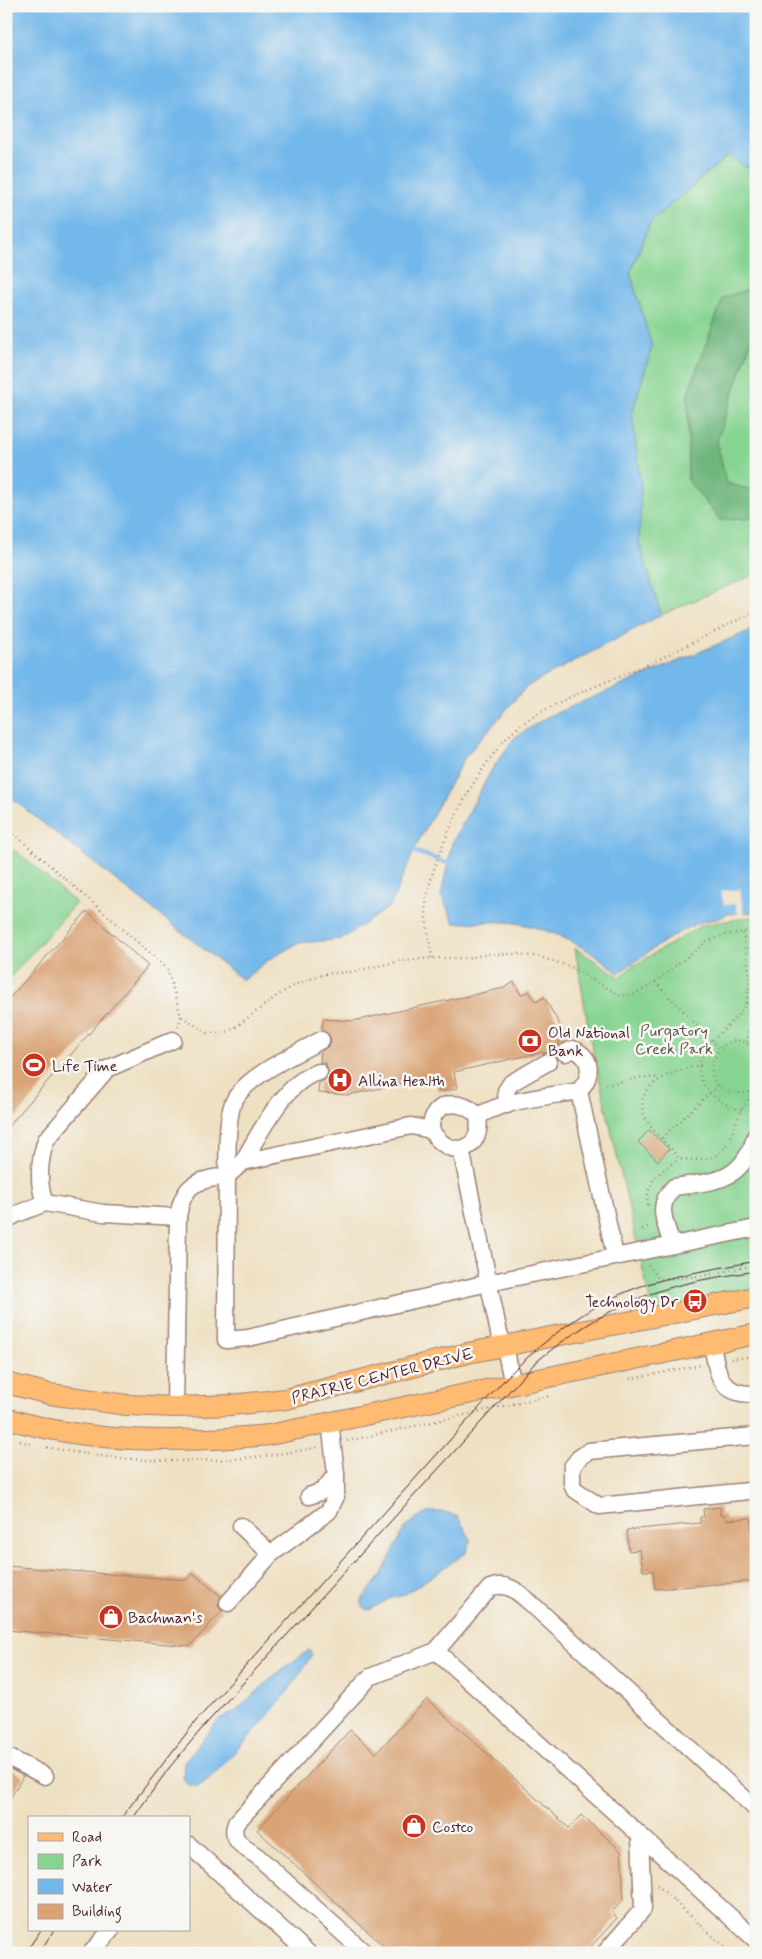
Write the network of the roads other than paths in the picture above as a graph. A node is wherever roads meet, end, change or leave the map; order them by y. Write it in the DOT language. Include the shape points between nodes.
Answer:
graph roads {
  1 [pos="173,1040"];
  2 [pos="321,1040"];
  3 [pos="565,1053"];
  4 [pos="548,1062"];
  5 [pos="319,1072"];
  6 [pos="579,1091"];
  7 [pos="507,1105"];
  8 [pos="478,1116"];
  9 [pos="431,1130"];
  10 [pos="756,1135"];
  11 [pos="461,1149"];
  12 [pos="243,1162"];
  13 [pos="227,1176"];
  14 [pos="45,1203"];
  15 [pos="178,1217"];
  16 [pos="6,1220"];
  17 [pos="756,1228"];
  18 [pos="672,1244"];
  19 [pos="615,1256"];
  20 [pos="488,1283"];
  21 [pos="756,1297"];
  22 [pos="756,1334"];
  23 [pos="712,1343"];
  24 [pos="505,1347"];
  25 [pos="6,1383"];
  26 [pos="513,1385"];
  27 [pos="756,1394"];
  28 [pos="175,1407"];
  29 [pos="6,1418"];
  30 [pos="330,1422"];
  31 [pos="756,1436"];
  32 [pos="336,1474"];
  33 [pos="749,1491"];
  34 [pos="309,1496"];
  35 [pos="241,1526"];
  36 [pos="271,1554"];
  37 [pos="228,1603"];
  38 [pos="436,1651"];
  39 [pos="6,1756"];
  40 [pos="45,1776"];
  41 [pos="756,1809"];
  42 [pos="640,1836"];
  43 [pos="190,1846"];
  44 [pos="109,1932"];
  45 [pos="756,1940"];
  46 [pos="91,1953"];
  47 [pos="308,1953"];
  48 [pos="365,1953"];
  49 [pos="605,1953"];
  1 -- 14 [label="lane" via="107,1069 46,1140 39,1187"];
  2 -- 13 [label="lane" via="240,1091 232,1107"];
  3 -- 6 [label="lane" via="573,1049 586,1059 590,1074"];
  4 -- 7 [label="lane" via="512,1083 506,1091"];
  5 -- 12 [label="lane" via="303,1078 267,1119"];
  6 -- 7 [label="lane"];
  6 -- 19 [label="lane"];
  7 -- 8 [label="lane" via="489,1109"];
  8 -- 9 [label="lane" via="465,1105 452,1103 438,1111"];
  8 -- 11 [label="lane" via="480,1125 474,1140"];
  9 -- 11 [label="lane" via="448,1148"];
  9 -- 12 [label="lane" via="411,1126"];
  10 -- 18 [label="lane" via="746,1158 735,1171 705,1184 674,1186 664,1197 663,1212"];
  11 -- 20 [label="lane"];
  12 -- 13 [label="lane"];
  13 -- 15 [label="lane" via="193,1185 181,1198"];
  13 -- 20 [label="lane" via="226,1340 248,1338"];
  14 -- 15 [label="lane" via="103,1213"];
  14 -- 16 [label="lane"];
  15 -- 28 [label="lane"];
  17 -- 18 [label="lane"];
  18 -- 19 [label="lane"];
  19 -- 20 [label="lane"];
  20 -- 24 [label="lane"];
  21 -- 24 [label="main road, PRAIRIE CENTER DRIVE"];
  22 -- 23 [label="main road, PRAIRIE CENTER DRIVE"];
  23 -- 26 [label="main road, PRAIRIE CENTER DRIVE"];
  23 -- 27 [label="lane" via="717,1370 724,1384 735,1392"];
  24 -- 26 [label="lane"];
  24 -- 28 [label="main road, PRAIRIE CENTER DRIVE" via="468,1353 286,1399"];
  25 -- 28 [label="main road, PRAIRIE CENTER DRIVE" via="105,1403"];
  26 -- 30 [label="main road, PRAIRIE CENTER DRIVE"];
  29 -- 30 [label="main road, PRAIRIE CENTER DRIVE" via="34,1427 95,1436 212,1440 269,1435"];
  30 -- 32 [label="lane"];
  31 -- 33 [label="lane" via="590,1451 579,1458 570,1476 574,1489 598,1506"];
  32 -- 34 [label="lane" via="323,1491"];
  32 -- 36 [label="lane" via="336,1496 329,1511"];
  35 -- 36 [label="lane"];
  36 -- 37 [label="lane"];
  38 -- 41 [label="lane" via="490,1588 498,1585 514,1589"];
  38 -- 42 [label="lane"];
  38 -- 48 [label="lane" via="370,1677 233,1830 234,1838"];
  39 -- 40 [label="lane"];
  42 -- 45 [label="lane"];
  42 -- 49 [label="lane" via="643,1909"];
  43 -- 47 [label="lane"];
  44 -- 46 [label="lane"];
}
